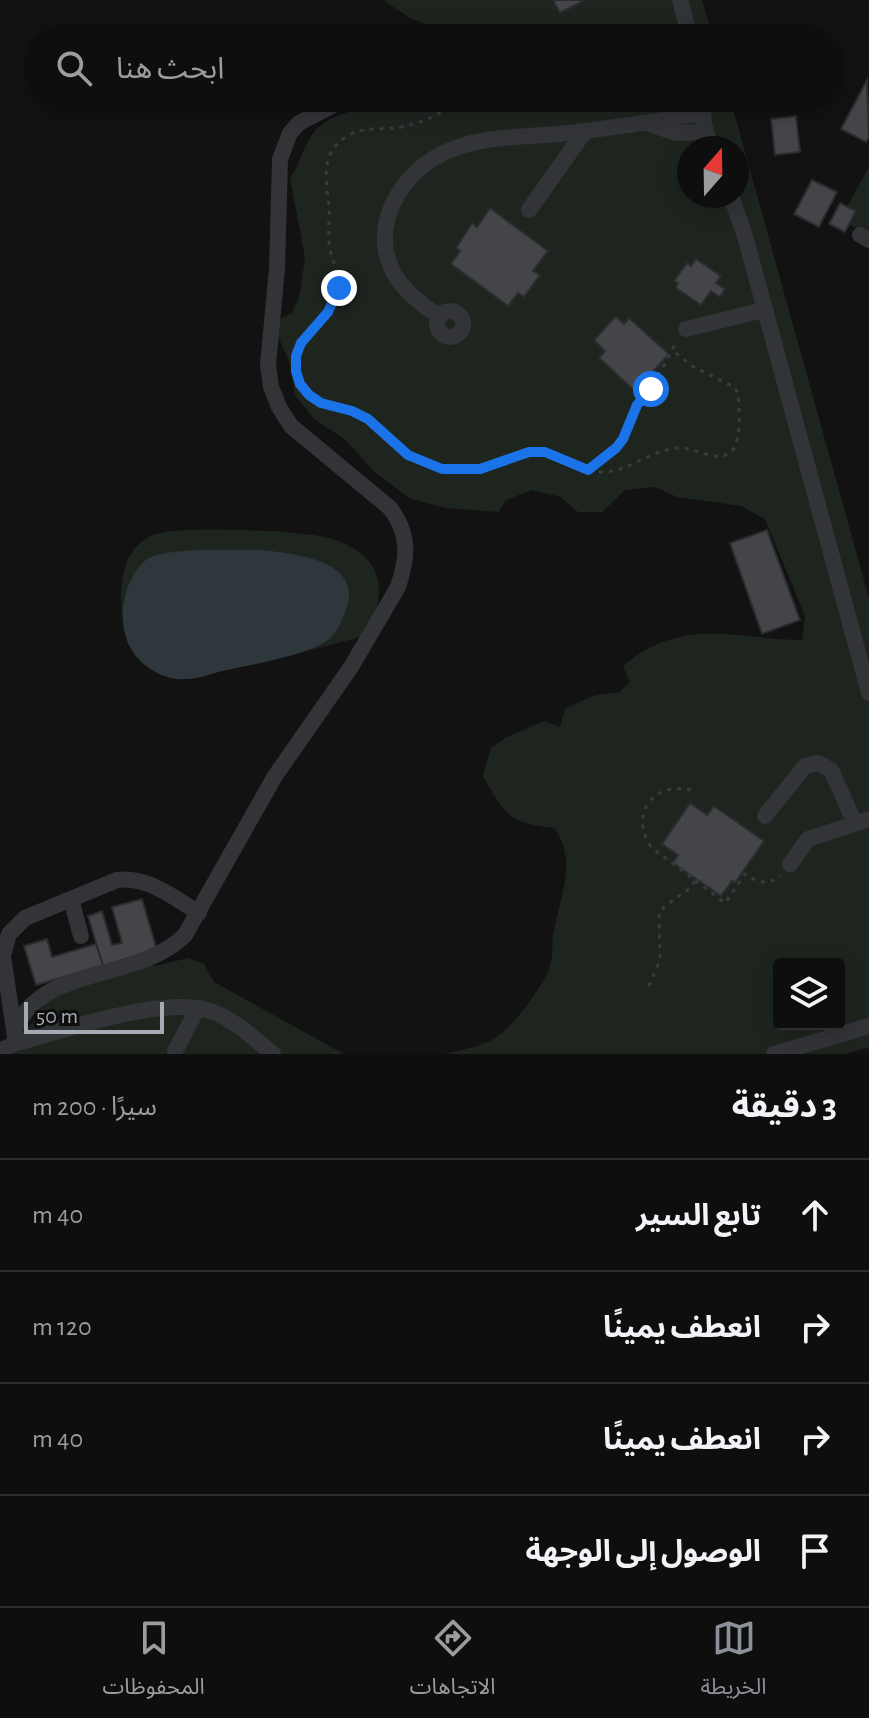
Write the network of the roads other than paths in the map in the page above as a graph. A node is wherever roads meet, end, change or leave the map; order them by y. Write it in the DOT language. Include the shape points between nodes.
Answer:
graph roads {
  1 [pos="680,0"];
  2 [pos="686,24"];
  3 [pos="320,112"];
  4 [pos="685,112"];
  5 [pos="703,112"];
  6 [pos="650,124"];
  7 [pos="585,131"];
  8 [pos="690,136"];
  9 [pos="707,136"];
  10 [pos="735,208"];
  11 [pos="529,210"];
  12 [pos="763,310"];
  13 [pos="439,316"];
  14 [pos="686,329"];
  15 [pos="869,693"];
  16 [pos="765,816"];
  17 [pos="862,821"];
  18 [pos="790,864"];
  19 [pos="71,899"];
  20 [pos="199,913"];
  21 [pos="81,936"];
  22 [pos="198,1008"];
  23 [pos="869,1026"];
  24 [pos="15,1037"];
  25 [pos="0,1051"];
  26 [pos="175,1051"];
  27 [pos="273,1054"];
  28 [pos="774,1054"];
  1 -- 2 [label="street"];
  3 -- 20 [label="street" via="290,133 280,159 271,387 291,426 399,519 406,560 398,587 374,629 275,776"];
  4 -- 6 [label="street"];
  5 -- 9 [label="street"];
  6 -- 7 [label="street"];
  6 -- 8 [label="street"];
  7 -- 11 [label="street"];
  7 -- 13 [label="street" via="471,142 431,159 410,178 388,216 387,257 407,293"];
  10 -- 12 [label="street"];
  12 -- 14 [label="street"];
  12 -- 15 [label="street"];
  16 -- 17 [label="street" via="805,766 818,763 831,770"];
  17 -- 18 [label="street" via="808,839"];
  19 -- 20 [label="street" via="117,880 136,880"];
  19 -- 21 [label="street"];
  19 -- 24 [label="street" via="25,918 9,934 3,956"];
  20 -- 24 [label="street" via="185,935 164,952 43,994 25,1010"];
  22 -- 24 [label="street" via="156,1008"];
  22 -- 26 [label="street"];
  22 -- 27 [label="street" via="230,1021"];
  23 -- 28 [label="street"];
  24 -- 25 [label="street"];
}
